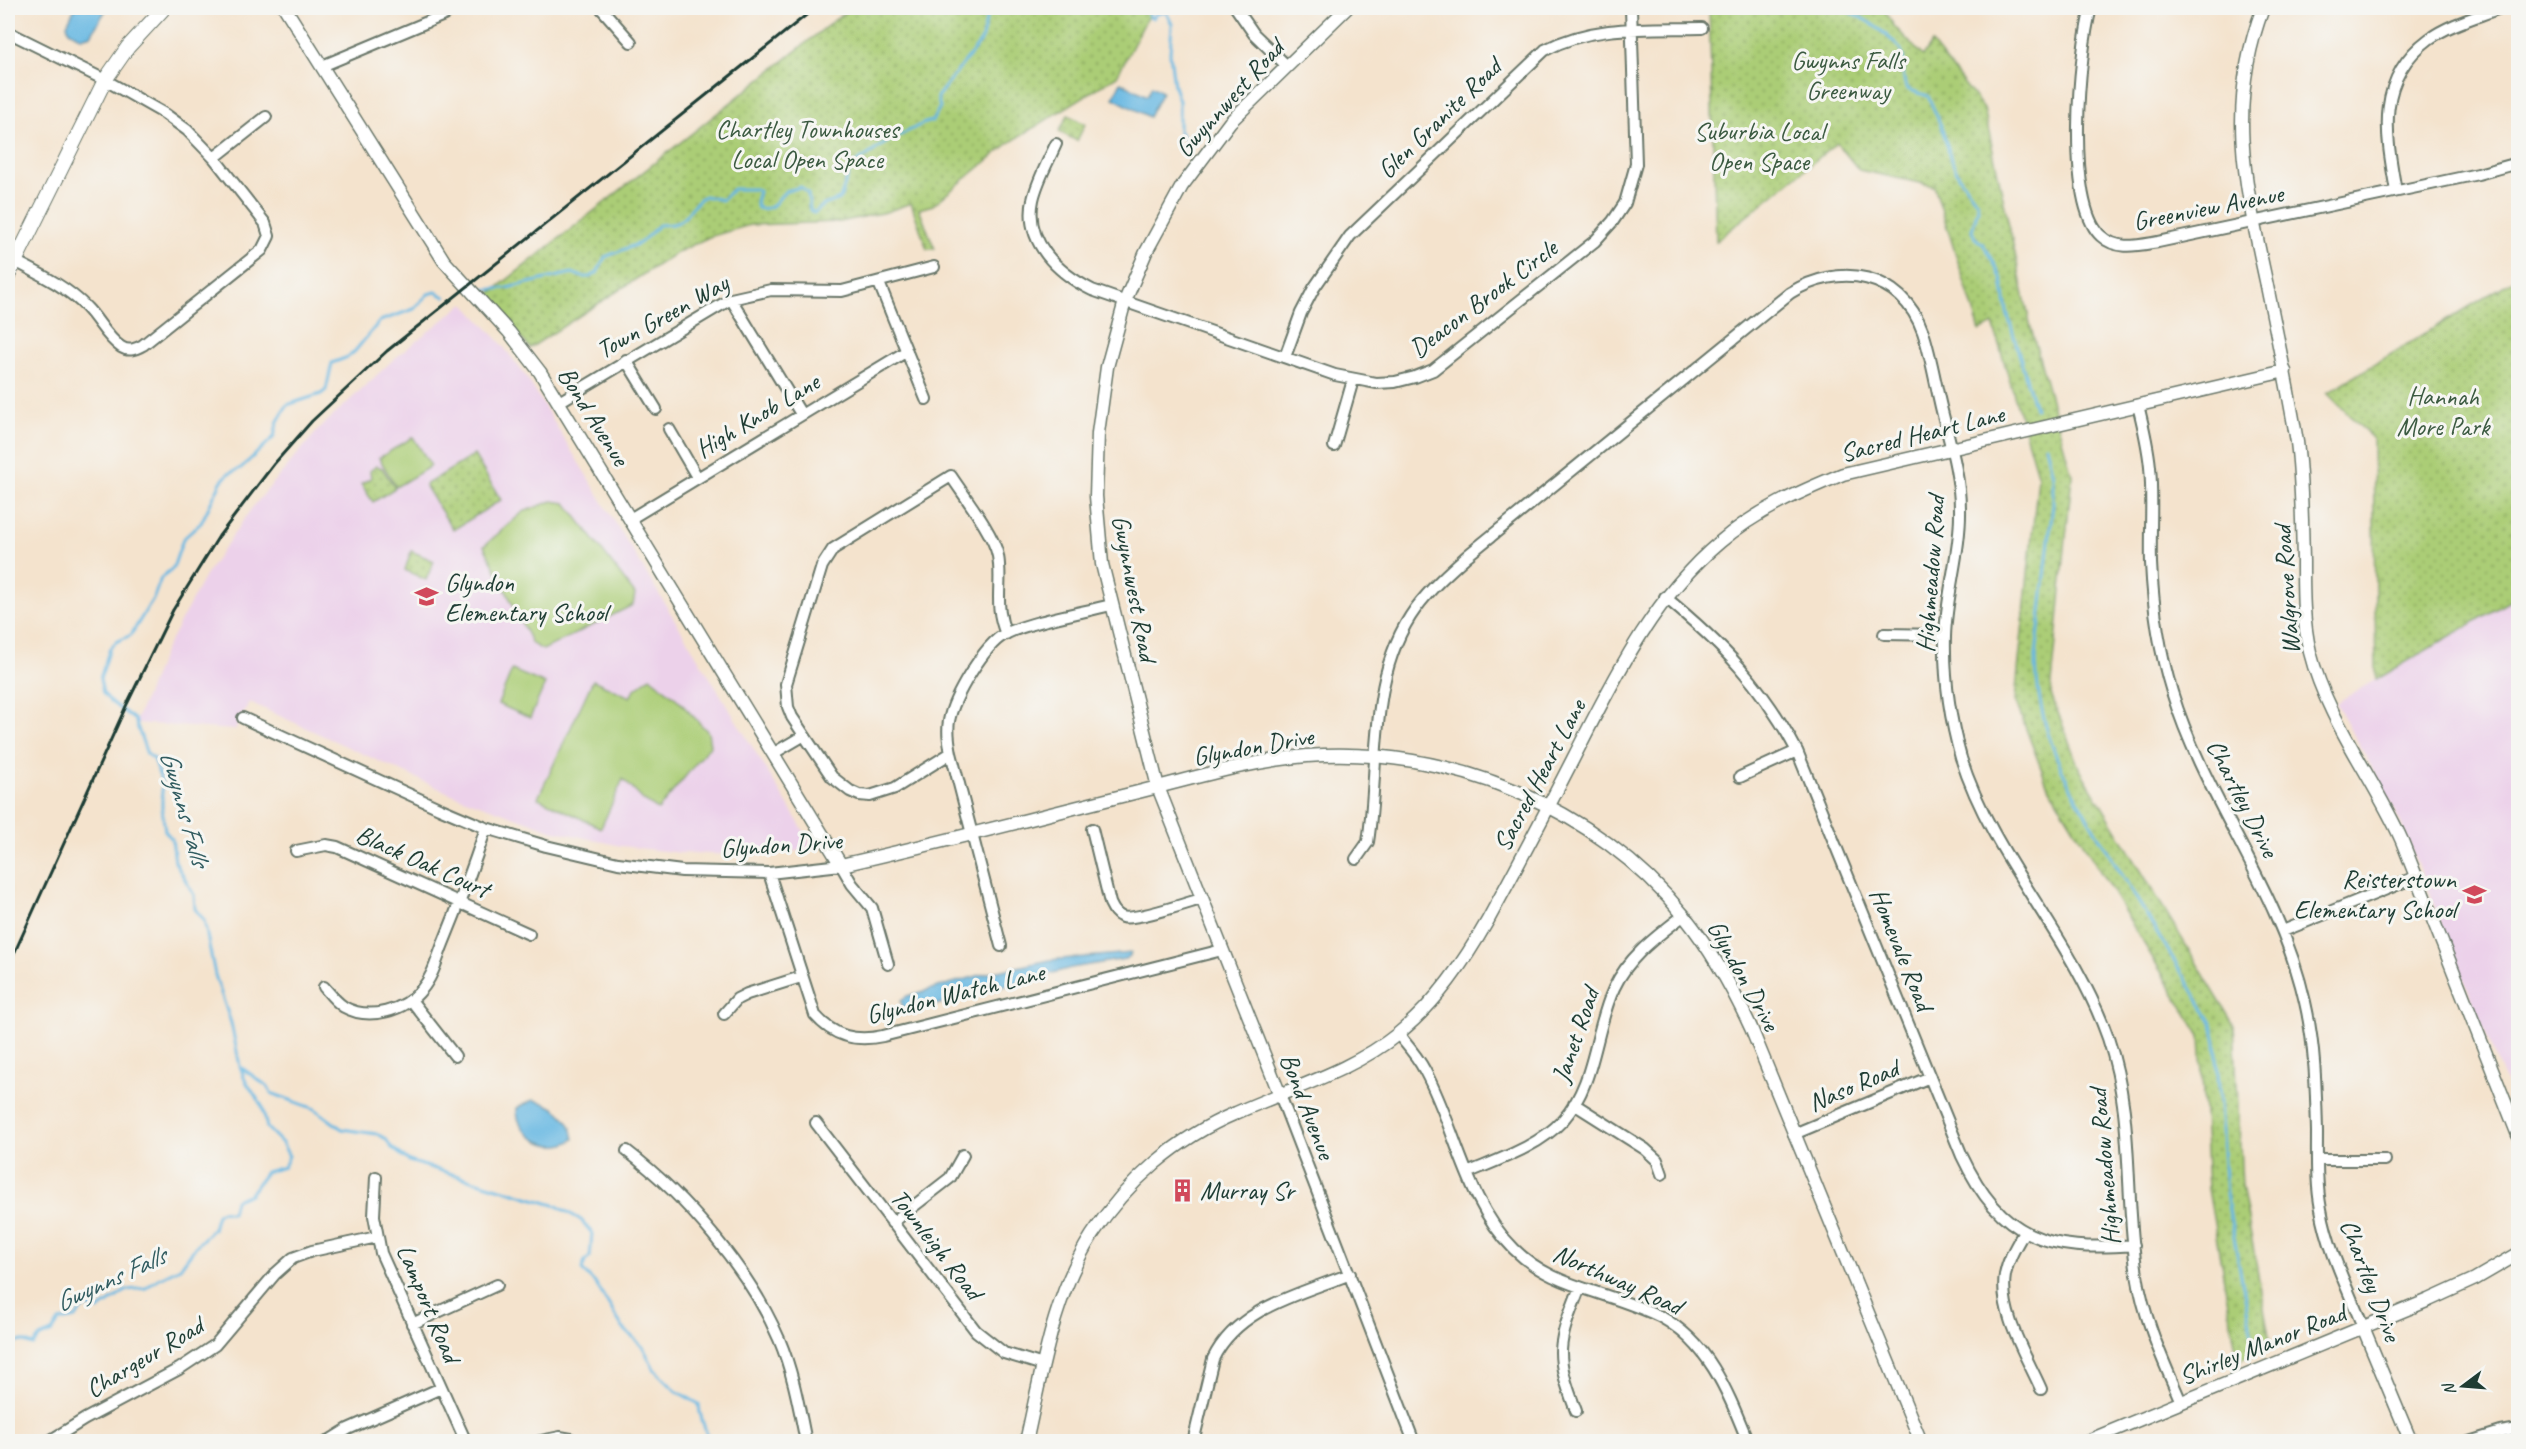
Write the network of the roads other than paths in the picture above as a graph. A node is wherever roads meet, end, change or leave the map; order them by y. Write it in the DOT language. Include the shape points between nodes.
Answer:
graph roads {
  1 [pos="164,8"];
  2 [pos="285,8"];
  3 [pos="452,8"];
  4 [pos="601,8"];
  5 [pos="1236,8"];
  6 [pos="1347,8"];
  7 [pos="1631,8"];
  8 [pos="2091,8"];
  9 [pos="2263,8"];
  10 [pos="2500,8"];
  11 [pos="1701,28"];
  12 [pos="1633,30"];
  13 [pos="8,32"];
  14 [pos="630,42"];
  15 [pos="1286,65"];
  16 [pos="322,66"];
  17 [pos="105,80"];
  18 [pos="266,117"];
  19 [pos="1056,144"];
  20 [pos="214,158"];
  21 [pos="2518,163"];
  22 [pos="2396,191"];
  23 [pos="2253,221"];
  24 [pos="15,261"];
  25 [pos="934,267"];
  26 [pos="8,276"];
  27 [pos="879,283"];
  28 [pos="731,299"];
  29 [pos="1125,301"];
  30 [pos="907,351"];
  31 [pos="1285,357"];
  32 [pos="626,360"];
  33 [pos="2285,371"];
  34 [pos="1353,380"];
  35 [pos="926,399"];
  36 [pos="559,402"];
  37 [pos="2138,405"];
  38 [pos="656,409"];
  39 [pos="801,414"];
  40 [pos="669,429"];
  41 [pos="1334,446"];
  42 [pos="1951,447"];
  43 [pos="698,477"];
  44 [pos="630,519"];
  45 [pos="1665,597"];
  46 [pos="1111,605"];
  47 [pos="1006,634"];
  48 [pos="1884,634"];
  49 [pos="1945,635"];
  50 [pos="243,718"];
  51 [pos="803,736"];
  52 [pos="1797,752"];
  53 [pos="774,753"];
  54 [pos="951,753"];
  55 [pos="1376,756"];
  56 [pos="1740,777"];
  57 [pos="1158,787"];
  58 [pos="1548,807"];
  59 [pos="486,828"];
  60 [pos="1092,829"];
  61 [pos="972,834"];
  62 [pos="296,851"];
  63 [pos="1356,859"];
  64 [pos="841,865"];
  65 [pos="769,873"];
  66 [pos="2416,877"];
  67 [pos="1202,899"];
  68 [pos="460,902"];
  69 [pos="1684,915"];
  70 [pos="2283,931"];
  71 [pos="529,934"];
  72 [pos="1001,946"];
  73 [pos="1222,950"];
  74 [pos="888,964"];
  75 [pos="801,977"];
  76 [pos="324,987"];
  77 [pos="411,1000"];
  78 [pos="724,1014"];
  79 [pos="1398,1034"];
  80 [pos="454,1056"];
  81 [pos="1930,1077"];
  82 [pos="1280,1095"];
  83 [pos="1574,1104"];
  84 [pos="816,1123"];
  85 [pos="1794,1134"];
  86 [pos="2518,1134"];
  87 [pos="627,1151"];
  88 [pos="963,1155"];
  89 [pos="2317,1160"];
  90 [pos="2385,1160"];
  91 [pos="1467,1173"];
  92 [pos="1662,1174"];
  93 [pos="376,1177"];
  94 [pos="892,1223"];
  95 [pos="2024,1232"];
  96 [pos="377,1237"];
  97 [pos="2134,1245"];
  98 [pos="2518,1254"];
  99 [pos="1350,1274"];
  100 [pos="497,1285"];
  101 [pos="1580,1287"];
  102 [pos="412,1324"];
  103 [pos="2363,1327"];
  104 [pos="1043,1365"];
  105 [pos="441,1388"];
  106 [pos="2041,1389"];
  107 [pos="2181,1402"];
  108 [pos="1576,1411"];
  109 [pos="2518,1429"];
  110 [pos="571,1439"];
  111 [pos="48,1442"];
  112 [pos="327,1442"];
  113 [pos="466,1442"];
  114 [pos="536,1442"];
  115 [pos="806,1442"];
  116 [pos="1026,1442"];
  117 [pos="1193,1442"];
  118 [pos="1414,1442"];
  119 [pos="1748,1442"];
  120 [pos="1921,1442"];
  121 [pos="2085,1442"];
  122 [pos="2411,1442"];
  123 [pos="2469,1442"];
  1 -- 17 [label="main road" via="128,47"];
  2 -- 16 [label="street, Bond Avenue"];
  3 -- 16 [label="street" via="444,15"];
  4 -- 14 [label="street"];
  5 -- 15 [label="street" via="1254,34"];
  6 -- 15 [label="street, Gwynnwest Road"];
  7 -- 12 [label="street, Deacon Brook Circle"];
  8 -- 23 [label="street, Greenview Avenue" via="2081,57 2078,139 2092,225 2111,243 2123,246"];
  9 -- 23 [label="street, Walgrove Road" via="2249,58 2241,131"];
  10 -- 22 [label="street" via="2430,39 2410,56 2400,72 2387,108 2386,126"];
  11 -- 12 [label="street, Glen Granite Road"];
  12 -- 31 [label="street, Glen Granite Road" via="1578,36 1552,46 1533,60 1350,236 1314,288"];
  12 -- 34 [label="street, Deacon Brook Circle" via="1636,164 1625,203 1613,221 1595,241 1433,370 1395,382"];
  13 -- 17 [label="street"];
  15 -- 29 [label="street, Gwynnwest Road" via="1230,122 1182,186"];
  16 -- 36 [label="street, Bond Avenue" via="444,261 516,341"];
  17 -- 20 [label="street" via="172,119"];
  17 -- 24 [label="main road"];
  18 -- 20 [label="street"];
  19 -- 29 [label="street, Deacon Brook Circle" via="1033,202 1037,237 1064,273 1092,290"];
  20 -- 24 [label="street" via="265,223 267,242 262,250 136,349 119,346 70,293"];
  21 -- 22 [label="street, Greenview Avenue"];
  22 -- 23 [label="street, Greenview Avenue"];
  23 -- 33 [label="street, Walgrove Road"];
  24 -- 26 [label="main road"];
  25 -- 27 [label="street, Town Green Way"];
  27 -- 28 [label="street, Town Green Way" via="828,292 771,290"];
  27 -- 30 [label="street"];
  28 -- 32 [label="street, Town Green Way"];
  28 -- 39 [label="street"];
  29 -- 31 [label="street, Deacon Brook Circle"];
  29 -- 46 [label="street, Gwynnwest Road" via="1107,367 1096,458 1098,526"];
  30 -- 35 [label="street"];
  30 -- 39 [label="street, High Knob Lane"];
  31 -- 34 [label="street, Deacon Brook Circle"];
  32 -- 36 [label="street, Town Green Way"];
  32 -- 38 [label="street"];
  33 -- 37 [label="street, Sacred Heart Lane"];
  33 -- 66 [label="street, Walgrove Road" via="2301,474 2304,599 2310,651 2330,706 2388,810"];
  34 -- 41 [label="street"];
  36 -- 44 [label="street, Bond Avenue"];
  37 -- 42 [label="street, Sacred Heart Lane"];
  37 -- 70 [label="street, Chartley Drive" via="2150,468 2156,626 2171,690 2196,758"];
  39 -- 43 [label="street, High Knob Lane"];
  40 -- 43 [label="street"];
  42 -- 45 [label="street, Sacred Heart Lane" via="1843,474 1776,504 1720,541"];
  42 -- 49 [label="street, Highmeadow Road" via="1960,508"];
  42 -- 55 [label="street, Highmeadow Road" via="1923,330 1906,303 1867,277 1838,275 1805,284 1468,555 1431,590 1405,625 1388,665 1379,710"];
  43 -- 44 [label="street, High Knob Lane"];
  44 -- 53 [label="street, Bond Avenue"];
  45 -- 52 [label="street, Homevale Road" via="1731,655 1767,701"];
  45 -- 58 [label="street, Sacred Heart Lane" via="1634,643"];
  46 -- 47 [label="street"];
  46 -- 57 [label="street, Gwynnwest Road"];
  47 -- 51 [label="street" via="998,609 996,548 951,476 828,555 786,684 788,707"];
  47 -- 54 [label="street" via="990,646 955,703 948,731"];
  48 -- 49 [label="street"];
  49 -- 97 [label="street, Highmeadow Road" via="1950,706 1971,786 1995,834 2086,986 2116,1064 2127,1124"];
  50 -- 59 [label="street, Glyndon Drive"];
  51 -- 53 [label="street"];
  51 -- 54 [label="street" via="832,777 859,795 870,796 895,788"];
  52 -- 56 [label="street"];
  52 -- 81 [label="street, Homevale Road"];
  53 -- 64 [label="street, Bond Avenue"];
  54 -- 61 [label="street"];
  55 -- 57 [label="street, Glyndon Drive" via="1307,756 1268,761"];
  55 -- 58 [label="street, Glyndon Drive" via="1419,761 1466,773 1511,788"];
  55 -- 63 [label="street, Highmeadow Road" via="1368,842"];
  57 -- 61 [label="street, Glyndon Drive"];
  57 -- 67 [label="street, Bond Avenue"];
  58 -- 69 [label="street, Glyndon Drive" via="1609,845"];
  58 -- 79 [label="street, Sacred Heart Lane" via="1466,958 1432,1002"];
  59 -- 65 [label="street, Glyndon Drive" via="618,863 682,871"];
  59 -- 68 [label="street"];
  60 -- 67 [label="street" via="1110,903 1119,916 1133,917"];
  61 -- 64 [label="street, Glyndon Drive"];
  61 -- 72 [label="street"];
  62 -- 68 [label="street, Black Oak Court" via="326,845 337,847"];
  64 -- 65 [label="street, Glyndon Drive"];
  64 -- 74 [label="street" via="872,908"];
  65 -- 75 [label="street, Glyndon Watch Lane"];
  66 -- 70 [label="street"];
  66 -- 86 [label="street, Walgrove Road"];
  67 -- 73 [label="street, Bond Avenue"];
  68 -- 71 [label="street, Black Oak Court"];
  68 -- 77 [label="street" via="427,983"];
  69 -- 83 [label="street, Janet Road" via="1636,955 1614,988 1592,1064"];
  69 -- 85 [label="street, Glyndon Drive" via="1736,997"];
  70 -- 89 [label="street, Chartley Drive" via="2301,983 2312,1041"];
  73 -- 75 [label="street, Glyndon Watch Lane" via="857,1040 824,1025 812,1008"];
  73 -- 82 [label="street, Bond Avenue"];
  75 -- 78 [label="street" via="736,999"];
  76 -- 77 [label="street" via="340,1004 366,1013 390,1010"];
  77 -- 80 [label="street"];
  79 -- 82 [label="street, Sacred Heart Lane" via="1342,1068"];
  79 -- 91 [label="street, Northway Road" via="1425,1071"];
  81 -- 85 [label="street, Naso Road"];
  81 -- 95 [label="street, Homevale Road" via="1972,1176 1991,1203"];
  82 -- 99 [label="street, Bond Avenue"];
  82 -- 104 [label="street, Sacred Heart Lane" via="1193,1134 1143,1173 1116,1203 1072,1272"];
  83 -- 91 [label="street, Janet Road" via="1536,1142"];
  83 -- 92 [label="street" via="1645,1149 1657,1160"];
  84 -- 94 [label="street, Townleigh Road"];
  85 -- 120 [label="street, Glyndon Drive"];
  87 -- 115 [label="street" via="690,1209 757,1296 777,1333 790,1370"];
  88 -- 94 [label="street" via="950,1178"];
  89 -- 90 [label="street"];
  89 -- 103 [label="street, Chartley Drive" via="2326,1230"];
  91 -- 101 [label="street, Northway Road" via="1485,1213 1514,1249 1541,1270"];
  93 -- 96 [label="street, Lamport Road"];
  94 -- 104 [label="street, Townleigh Road" via="976,1331 1004,1353"];
  95 -- 97 [label="street, Homevale Road" via="2075,1247"];
  95 -- 106 [label="street" via="2011,1255 2004,1290 2012,1320"];
  96 -- 102 [label="street, Lamport Road"];
  96 -- 111 [label="street, Chargeur Road" via="293,1258 215,1345"];
  97 -- 107 [label="street, Highmeadow Road" via="2146,1315"];
  98 -- 103 [label="street, Shirley Manor Road" via="2475,1279"];
  99 -- 117 [label="street" via="1259,1311 1233,1329 1213,1359"];
  99 -- 118 [label="street, Bond Avenue"];
  100 -- 102 [label="street"];
  101 -- 108 [label="street" via="1564,1326 1560,1348 1564,1379"];
  101 -- 119 [label="street, Northway Road" via="1663,1318 1694,1342 1718,1373"];
  102 -- 105 [label="street, Lamport Road"];
  103 -- 107 [label="street, Shirley Manor Road"];
  103 -- 122 [label="street, Chartley Drive"];
  104 -- 116 [label="street, Sacred Heart Lane"];
  105 -- 112 [label="street"];
  105 -- 113 [label="street, Lamport Road"];
  107 -- 121 [label="street, Shirley Manor Road"];
  109 -- 123 [label="street"];
  110 -- 114 [label="street"];
}
